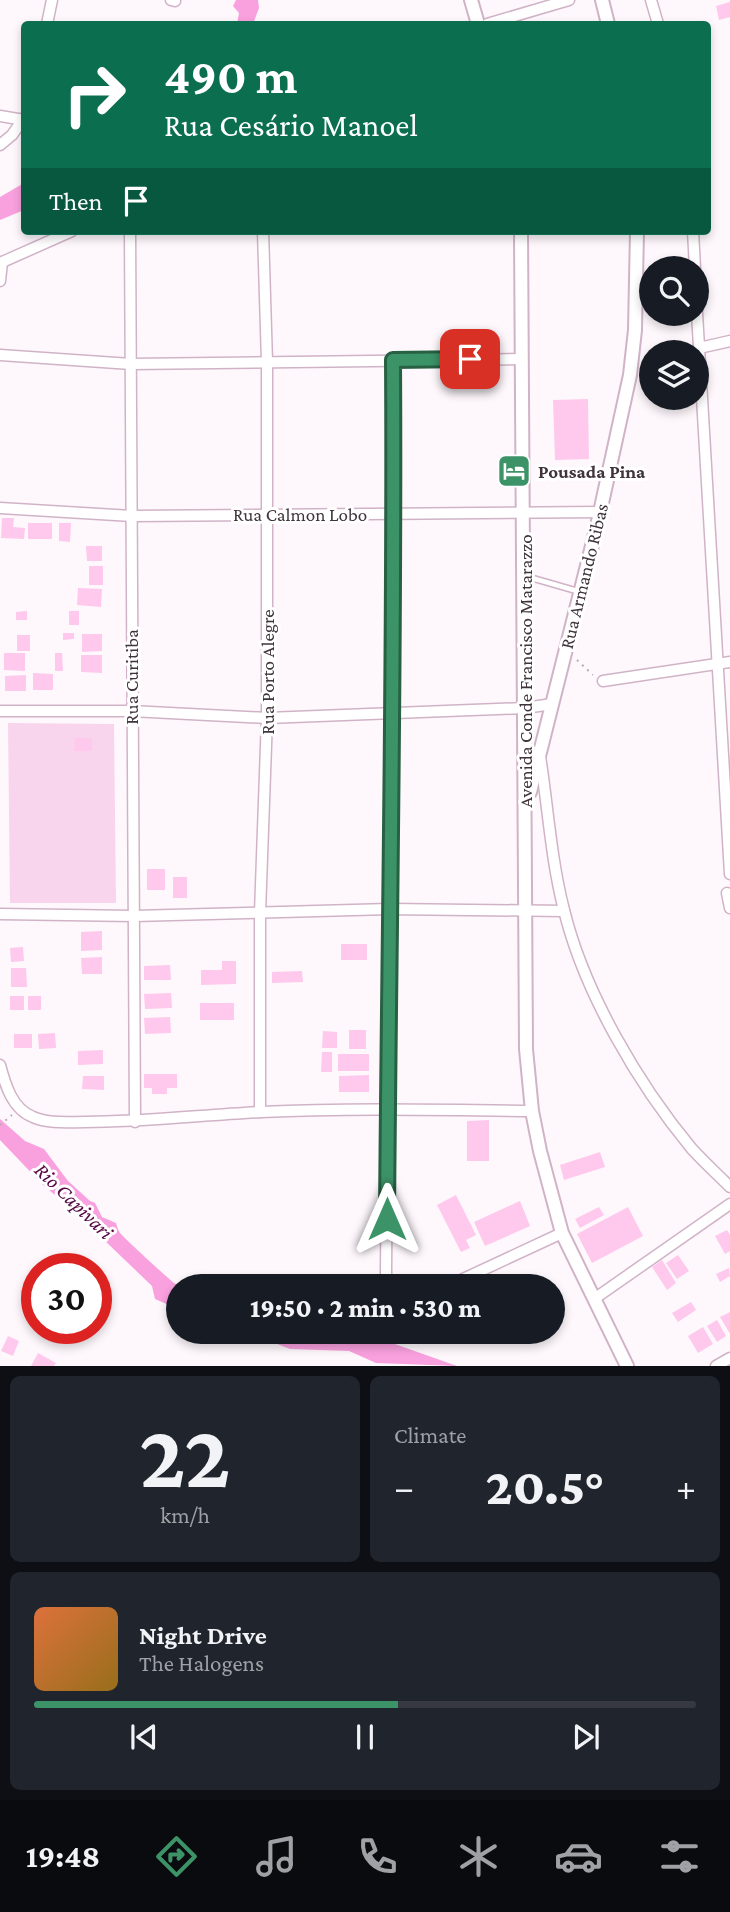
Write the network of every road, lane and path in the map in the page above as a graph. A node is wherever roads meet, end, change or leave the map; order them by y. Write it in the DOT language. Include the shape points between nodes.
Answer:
graph roads {
  1 [pos="52,0"];
  2 [pos="471,0"];
  3 [pos="569,0"];
  4 [pos="602,0"];
  5 [pos="651,0"];
  6 [pos="48,21"];
  7 [pos="477,21"];
  8 [pos="497,21"];
  9 [pos="607,21"];
  10 [pos="657,21"];
  11 [pos="0,116"];
  12 [pos="21,119"];
  13 [pos="21,123"];
  14 [pos="0,145"];
  15 [pos="63,235"];
  16 [pos="130,235"];
  17 [pos="263,235"];
  18 [pos="521,235"];
  19 [pos="637,235"];
  20 [pos="693,235"];
  21 [pos="694,256"];
  22 [pos="1,262"];
  23 [pos="0,281"];
  24 [pos="730,341"];
  25 [pos="709,346"];
  26 [pos="0,355"];
  27 [pos="522,359"];
  28 [pos="393,360"];
  29 [pos="267,362"];
  30 [pos="131,364"];
  31 [pos="704,410"];
  32 [pos="0,508"];
  33 [pos="601,512"];
  34 [pos="524,513"];
  35 [pos="393,514"];
  36 [pos="267,515"];
  37 [pos="132,516"];
  38 [pos="524,576"];
  39 [pos="581,592"];
  40 [pos="566,649"];
  41 [pos="724,663"];
  42 [pos="603,681"];
  43 [pos="552,704"];
  44 [pos="525,708"];
  45 [pos="0,711"];
  46 [pos="131,711"];
  47 [pos="393,714"];
  48 [pos="267,718"];
  49 [pos="540,753"];
  50 [pos="526,810"];
  51 [pos="729,874"];
  52 [pos="727,893"];
  53 [pos="730,908"];
  54 [pos="389,909"];
  55 [pos="526,909"];
  56 [pos="564,911"];
  57 [pos="260,913"];
  58 [pos="0,914"];
  59 [pos="134,916"];
  60 [pos="0,1065"];
  61 [pos="388,1109"];
  62 [pos="532,1111"];
  63 [pos="260,1112"];
  64 [pos="5,1121"];
  65 [pos="135,1122"];
  66 [pos="0,1125"];
  67 [pos="730,1187"];
  68 [pos="730,1203"];
  69 [pos="562,1233"];
  70 [pos="386,1274"];
  71 [pos="473,1274"];
  72 [pos="594,1299"];
  73 [pos="730,1358"];
  74 [pos="627,1366"];
  75 [pos="716,1366"];
  1 -- 6 [label="street"];
  2 -- 7 [label="street"];
  3 -- 8 [label="street"];
  4 -- 9 [label="street"];
  5 -- 10 [label="street"];
  11 -- 12 [label="street"];
  13 -- 14 [label="street"];
  15 -- 22 [label="street"];
  16 -- 30 [label="street, Rua Curitiba"];
  17 -- 29 [label="street, Rua Porto Alegre"];
  18 -- 27 [label="street, Avenida Conde Francisco Matarazzo"];
  19 -- 33 [label="street, Rua Armando Ribas" via="630,375"];
  20 -- 21 [label="street"];
  22 -- 23 [label="street"];
  24 -- 25 [label="street"];
  26 -- 30 [label="street"];
  27 -- 28 [label="street"];
  27 -- 34 [label="street, Avenida Conde Francisco Matarazzo"];
  28 -- 29 [label="street"];
  28 -- 35 [label="street"];
  29 -- 30 [label="street"];
  29 -- 36 [label="street, Rua Porto Alegre"];
  30 -- 37 [label="street, Rua Curitiba"];
  31 -- 41 [label="street"];
  32 -- 37 [label="street, Rua Calmon Lobo"];
  33 -- 34 [label="street, Rua Calmon Lobo"];
  33 -- 39 [label="street, Rua Armando Ribas"];
  34 -- 35 [label="street, Rua Calmon Lobo"];
  34 -- 38 [label="street, Avenida Conde Francisco Matarazzo"];
  35 -- 36 [label="street, Rua Calmon Lobo"];
  35 -- 47 [label="street"];
  36 -- 37 [label="street, Rua Calmon Lobo"];
  36 -- 48 [label="street, Rua Porto Alegre"];
  37 -- 46 [label="street, Rua Curitiba"];
  38 -- 39 [label="lane"];
  38 -- 44 [label="street, Avenida Conde Francisco Matarazzo"];
  39 -- 40 [label="street, Rua Armando Ribas"];
  40 -- 42 [label="path"];
  40 -- 43 [label="street, Rua Armando Ribas"];
  41 -- 42 [label="street"];
  41 -- 51 [label="street"];
  43 -- 44 [label="street"];
  43 -- 49 [label="street, Rua Armando Ribas"];
  44 -- 47 [label="street"];
  44 -- 50 [label="street, Avenida Conde Francisco Matarazzo"];
  45 -- 46 [label="street"];
  46 -- 48 [label="street"];
  46 -- 59 [label="street, Rua Curitiba"];
  47 -- 48 [label="street"];
  47 -- 54 [label="street"];
  48 -- 57 [label="street, Rua Porto Alegre"];
  49 -- 50 [label="street, Rua Armando Ribas"];
  49 -- 56 [label="street, Rua Armando Ribas"];
  50 -- 55 [label="street, Avenida Conde Francisco Matarazzo"];
  52 -- 53 [label="street"];
  54 -- 55 [label="street"];
  54 -- 57 [label="street"];
  54 -- 61 [label="street"];
  55 -- 56 [label="street"];
  55 -- 62 [label="street, Avenida Conde Francisco Matarazzo" via="526,1049"];
  56 -- 67 [label="street, Rua Armando Ribas" via="616,1038 693,1150"];
  57 -- 59 [label="street"];
  57 -- 63 [label="street, Rua Porto Alegre"];
  58 -- 59 [label="street"];
  59 -- 65 [label="street, Rua Curitiba"];
  60 -- 65 [label="street" via="6,1088 29,1116 47,1121"];
  61 -- 62 [label="street"];
  61 -- 63 [label="street"];
  61 -- 70 [label="street"];
  62 -- 69 [label="street, Avenida Conde Francisco Matarazzo"];
  63 -- 65 [label="street"];
  64 -- 66 [label="path"];
  68 -- 72 [label="street"];
  69 -- 71 [label="street"];
  69 -- 72 [label="street, Avenida Conde Francisco Matarazzo"];
  72 -- 74 [label="street, Avenida Conde Francisco Matarazzo"];
  73 -- 75 [label="street"];
}
